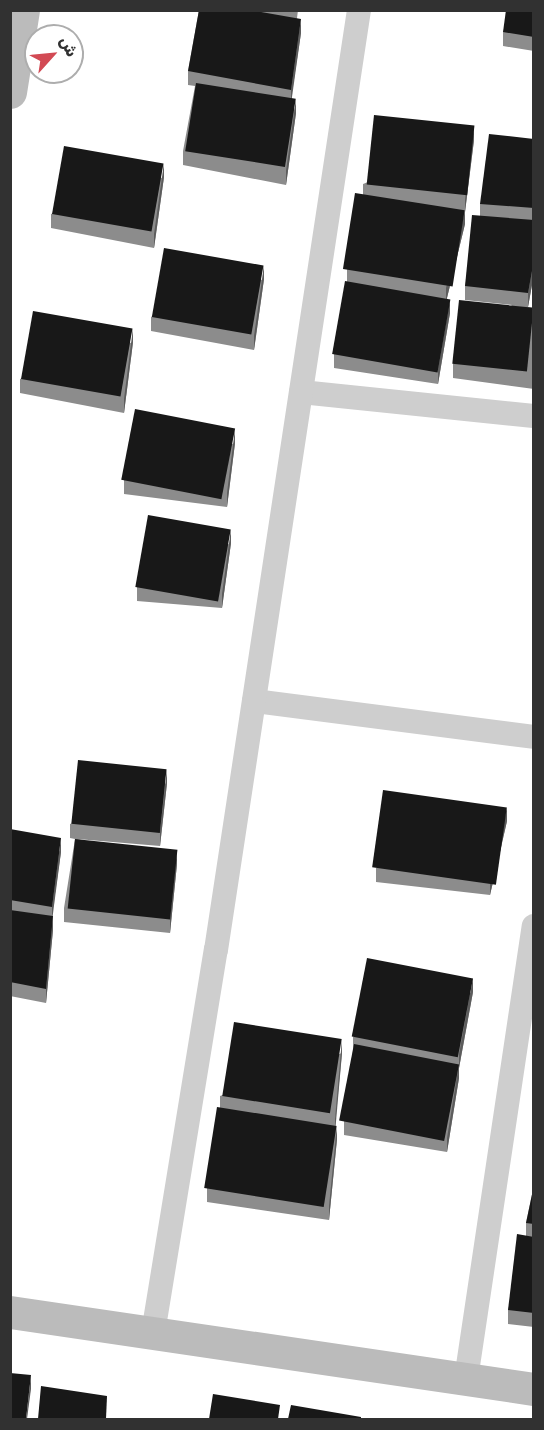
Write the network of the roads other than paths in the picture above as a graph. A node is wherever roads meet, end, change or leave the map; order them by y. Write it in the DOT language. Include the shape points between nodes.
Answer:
graph roads {
  1 [pos="23,10"];
  2 [pos="358,10"];
  3 [pos="10,92"];
  4 [pos="301,392"];
  5 [pos="534,416"];
  6 [pos="255,700"];
  7 [pos="534,737"];
  8 [pos="534,926"];
  9 [pos="10,1312"];
  10 [pos="153,1333"];
  11 [pos="466,1379"];
  12 [pos="534,1389"];
  1 -- 3 [label="main road"];
  2 -- 4 [label="street"];
  4 -- 5 [label="street"];
  4 -- 6 [label="street"];
  6 -- 7 [label="street"];
  6 -- 10 [label="street"];
  8 -- 11 [label="street"];
  9 -- 10 [label="main road"];
  10 -- 11 [label="main road"];
  11 -- 12 [label="main road"];
}
